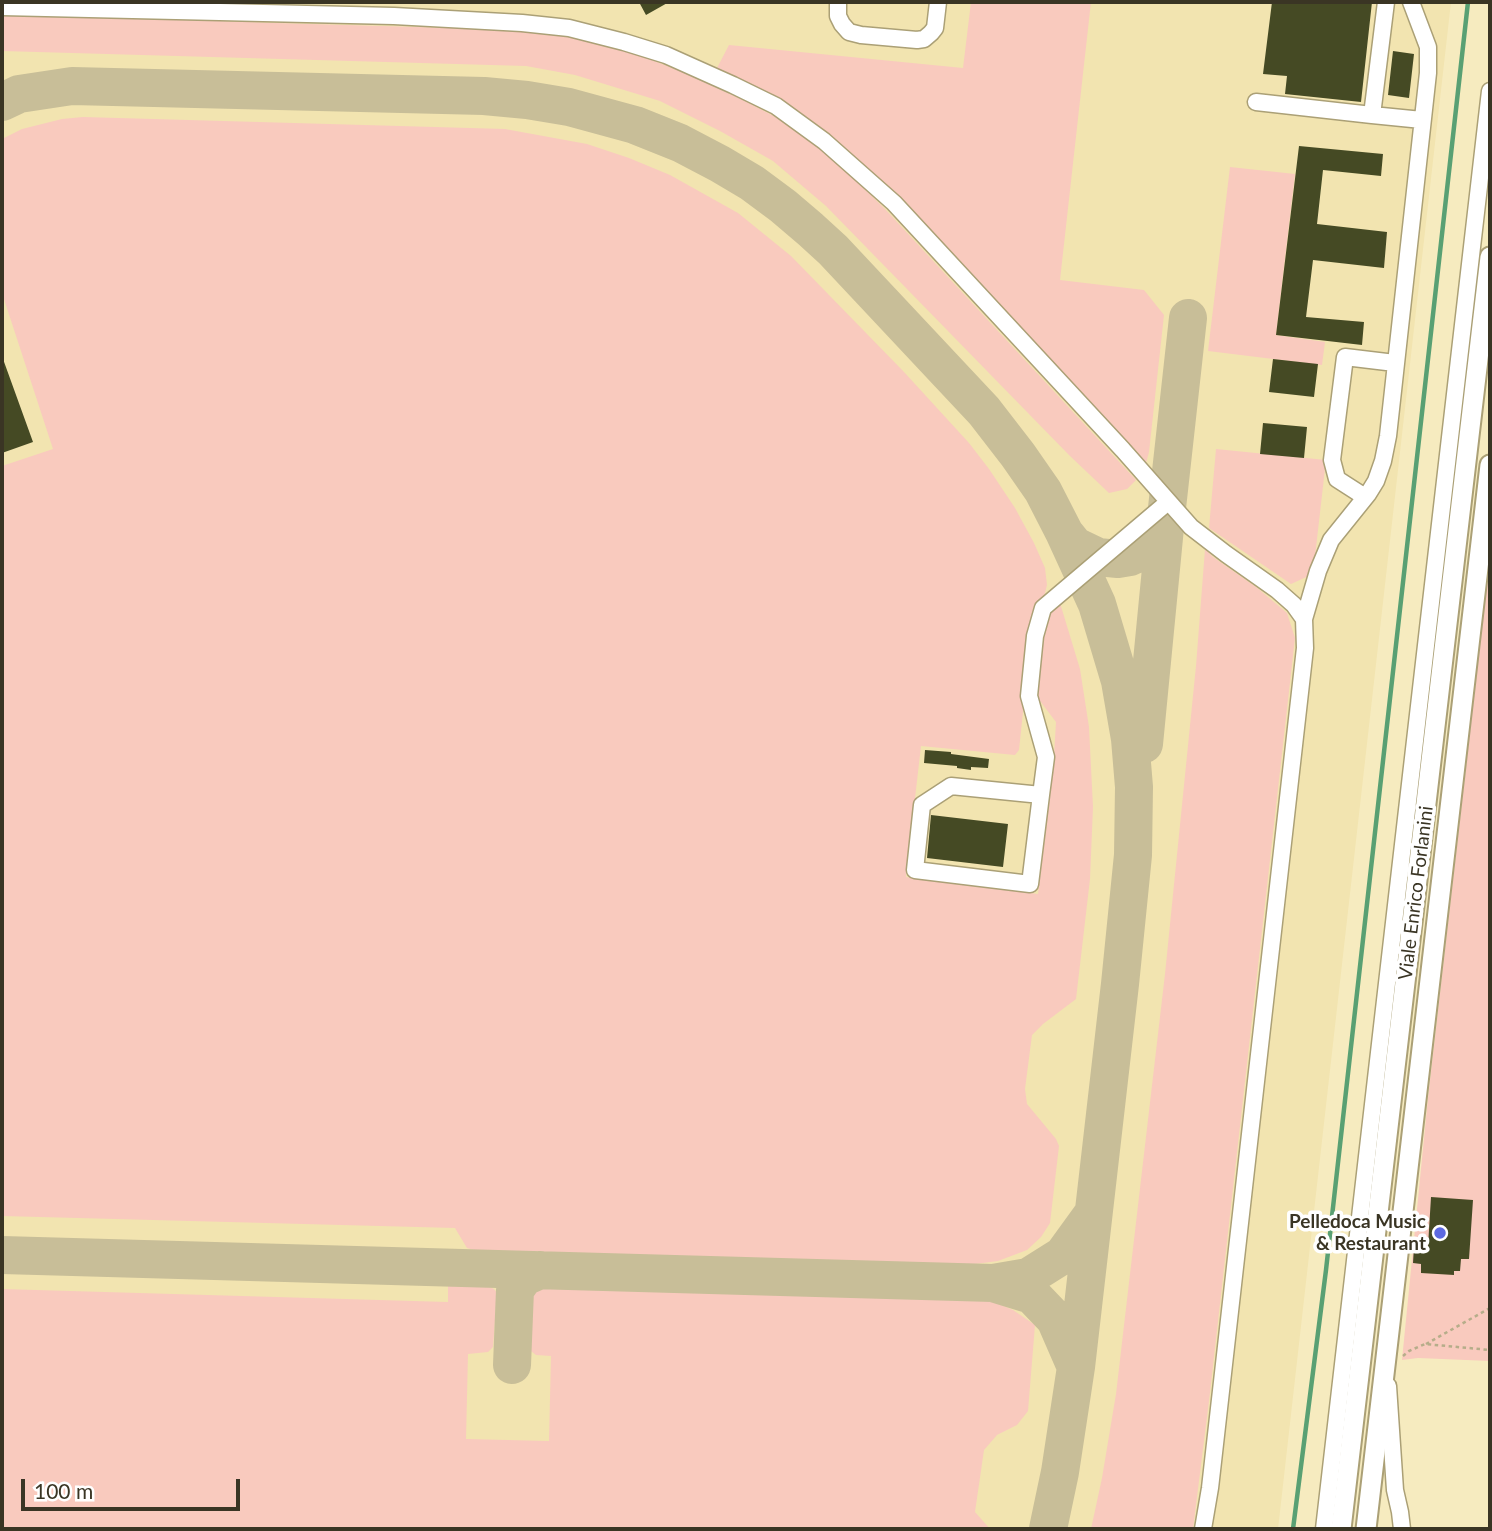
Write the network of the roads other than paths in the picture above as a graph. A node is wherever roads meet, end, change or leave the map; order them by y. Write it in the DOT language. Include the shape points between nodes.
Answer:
graph roads {
  1 [pos="838,2"];
  2 [pos="938,2"];
  3 [pos="1387,2"];
  4 [pos="1412,2"];
  5 [pos="2,7"];
  6 [pos="1490,91"];
  7 [pos="1256,103"];
  8 [pos="1372,115"];
  9 [pos="1422,120"];
  10 [pos="1490,257"];
  11 [pos="1395,363"];
  12 [pos="1490,464"];
  13 [pos="1365,497"];
  14 [pos="1168,502"];
  15 [pos="1486,535"];
  16 [pos="1304,620"];
  17 [pos="1041,795"];
  18 [pos="1393,1360"];
  19 [pos="1203,1529"];
  20 [pos="1324,1529"];
  21 [pos="1342,1529"];
  22 [pos="1366,1529"];
  23 [pos="1402,1529"];
  1 -- 2 [label="lane" via="838,16 849,32 916,40 935,28"];
  3 -- 8 [label="lane"];
  4 -- 9 [label="lane" via="1428,47"];
  5 -- 14 [label="lane" via="522,23 569,28 666,55 776,106 894,203"];
  6 -- 20 [label="lane"];
  7 -- 8 [label="lane"];
  8 -- 9 [label="lane"];
  9 -- 11 [label="lane"];
  10 -- 21 [label="main road, Viale Enrico Forlanini"];
  11 -- 13 [label="lane" via="1383,461"];
  11 -- 13 [label="lane" via="1345,357 1332,460 1337,479"];
  12 -- 15 [label="main road, Viale Enrico Forlanini"];
  13 -- 16 [label="lane" via="1331,540"];
  14 -- 16 [label="lane" via="1191,527 1277,590"];
  14 -- 17 [label="lane" via="1043,608 1029,695 1045,757"];
  15 -- 18 [label="main road, Viale Enrico Forlanini"];
  16 -- 19 [label="lane" via="1305,648"];
  17 -- 17 [label="lane" via="951,786 922,805 915,870 1030,884"];
  18 -- 22 [label="main road, Viale Enrico Forlanini"];
  18 -- 23 [label="lane" via="1395,1490"];
}
